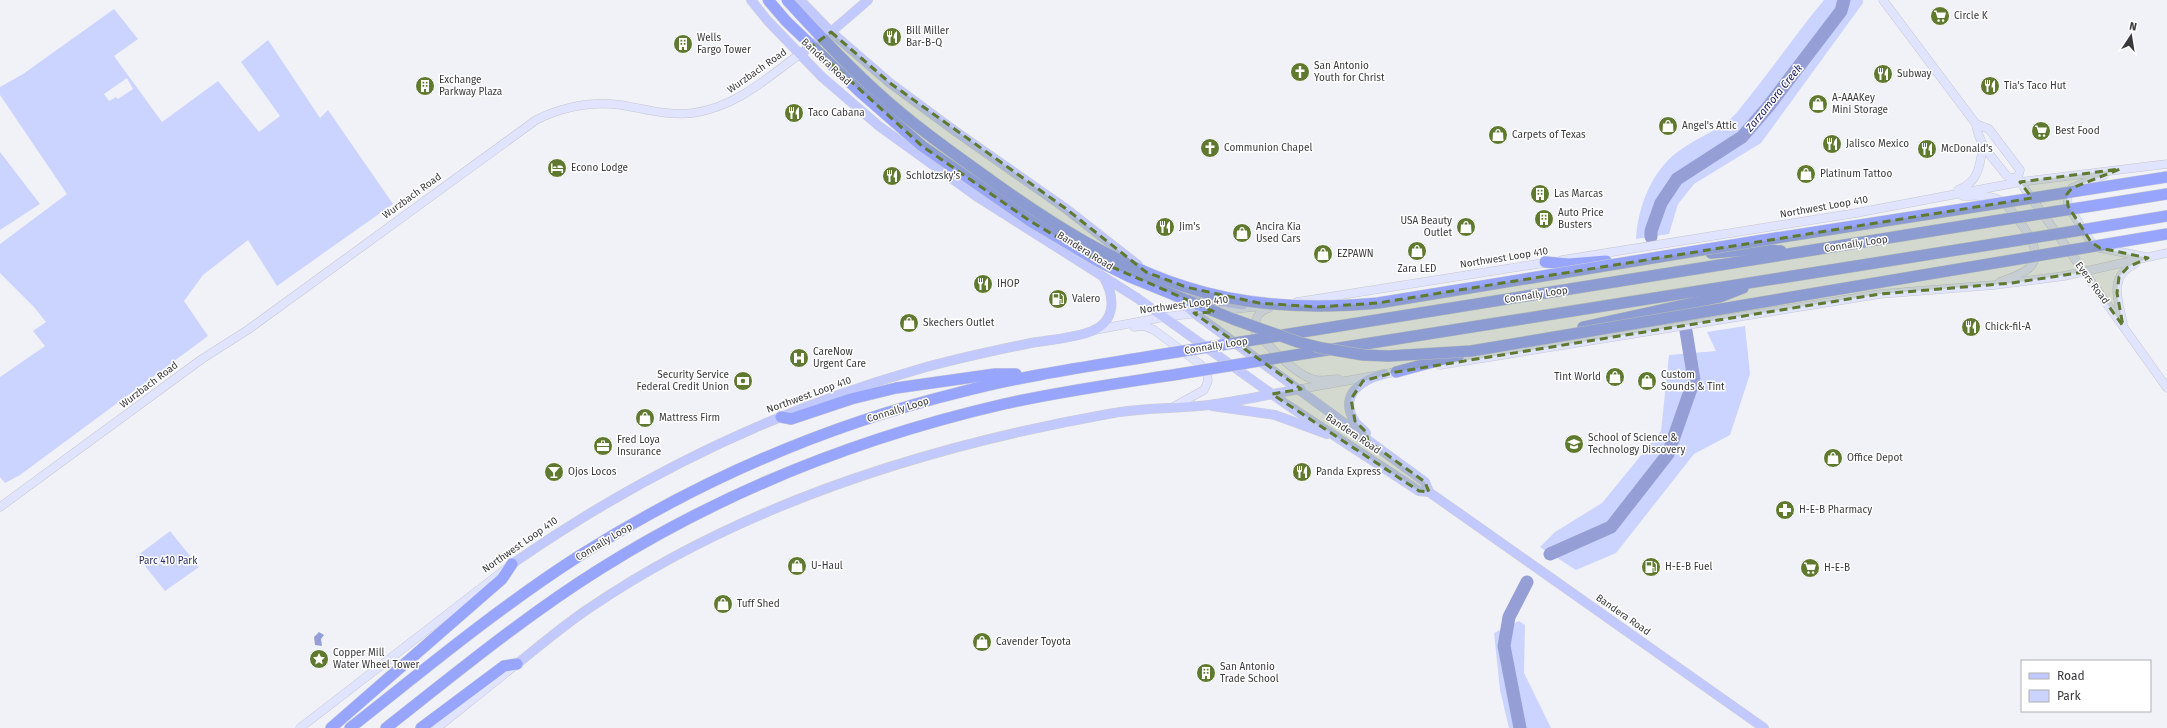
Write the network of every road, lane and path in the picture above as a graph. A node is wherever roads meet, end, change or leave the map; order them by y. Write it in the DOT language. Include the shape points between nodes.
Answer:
graph roads {
  1 [pos="751,0"];
  2 [pos="768,0"];
  3 [pos="787,0"];
  4 [pos="800,0"];
  5 [pos="868,0"];
  6 [pos="1883,0"];
  7 [pos="831,32"];
  8 [pos="800,54"];
  9 [pos="1976,124"];
  10 [pos="1983,145"];
  11 [pos="2167,164"];
  12 [pos="2120,169"];
  13 [pos="2167,177"];
  14 [pos="2019,180"];
  15 [pos="2167,194"];
  16 [pos="1945,195"];
  17 [pos="2167,216"];
  18 [pos="2167,234"];
  19 [pos="1800,252"];
  20 [pos="2167,254"];
  21 [pos="2148,258"];
  22 [pos="1545,262"];
  23 [pos="2084,272"];
  24 [pos="1102,275"];
  25 [pos="1153,278"];
  26 [pos="1760,280"];
  27 [pos="1994,285"];
  28 [pos="1283,304"];
  29 [pos="1260,306"];
  30 [pos="1194,313"];
  31 [pos="1164,317"];
  32 [pos="1121,325"];
  33 [pos="2123,326"];
  34 [pos="1092,331"];
  35 [pos="1396,372"];
  36 [pos="1384,374"];
  37 [pos="1039,375"];
  38 [pos="1357,379"];
  39 [pos="2167,388"];
  40 [pos="1301,389"];
  41 [pos="1272,394"];
  42 [pos="1208,405"];
  43 [pos="1175,406"];
  44 [pos="781,416"];
  45 [pos="1368,441"];
  46 [pos="1355,448"];
  47 [pos="1429,492"];
  48 [pos="0,507"];
  49 [pos="512,564"];
  50 [pos="517,664"];
  51 [pos="300,728"];
  52 [pos="331,728"];
  53 [pos="350,728"];
  54 [pos="386,728"];
  55 [pos="421,728"];
  56 [pos="436,728"];
  57 [pos="1764,728"];
  1 -- 8 [label="main road, Bandera Road"];
  2 -- 18 [label="highway, bridge" via="786,21 859,91 922,146 1030,221 1096,260 1169,294 1298,342 1344,352 1389,356 1471,351"];
  3 -- 13 [label="highway, bridge" via="819,36 877,92 927,134 1058,226 1120,260 1158,277 1209,293 1259,303 1317,307 1378,303 1757,240"];
  4 -- 7 [label="main road, Bandera Road"];
  5 -- 7 [label="main road, Wurzbach Road"];
  6 -- 9 [label="main road, Evers Road"];
  7 -- 8 [label="main road, Wurzbach Road"];
  7 -- 25 [label="main road, Bandera Road" via="890,83 1065,208"];
  8 -- 24 [label="main road, Bandera Road" via="890,134 976,196"];
  8 -- 48 [label="main road, Wurzbach Road" via="747,94 711,109 678,114 601,103 552,112 536,120"];
  9 -- 10 [label="main road, Evers Road" via="1977,135"];
  9 -- 14 [label="main road, Evers Road" via="1988,128 2020,170"];
  10 -- 14 [label="main road, Evers Road" via="2006,175"];
  10 -- 16 [label="main road" via="1980,166 1972,183"];
  11 -- 12 [label="main road, Northwest Loop 410"];
  12 -- 14 [label="main road, Northwest Loop 410"];
  12 -- 21 [label="main road" via="2072,188 2067,194 2068,206 2091,242 2100,248"];
  14 -- 16 [label="main road, Northwest Loop 410"];
  14 -- 23 [label="main road, Evers Road"];
  15 -- 19 [label="highway, Connally Loop, bridge"];
  16 -- 22 [label="main road, Northwest Loop 410" via="1841,216"];
  16 -- 27 [label="main road" via="1991,196 2000,199 2036,247 2035,261 2028,269"];
  17 -- 26 [label="highway, Connally Loop, bridge"];
  19 -- 22 [label="highway" via="1757,249 1569,264"];
  19 -- 37 [label="highway, Connally Loop, bridge"];
  20 -- 21 [label="main road"];
  21 -- 23 [label="main road"];
  21 -- 33 [label="main road" via="2128,267 2119,277 2117,293"];
  22 -- 28 [label="main road, Northwest Loop 410"];
  23 -- 27 [label="main road"];
  23 -- 33 [label="main road, Evers Road"];
  24 -- 31 [label="main road, Bandera Road"];
  24 -- 34 [label="main road" via="1111,292 1112,306 1107,318"];
  25 -- 29 [label="main road" via="1210,300"];
  25 -- 30 [label="main road, Bandera Road"];
  26 -- 35 [label="highway" via="1720,297 1445,358"];
  26 -- 54 [label="highway, Connally Loop, bridge" via="1032,398 942,420 840,452 746,490 651,539 576,584 510,631"];
  27 -- 35 [label="main road" via="1876,295"];
  28 -- 29 [label="main road, Northwest Loop 410"];
  28 -- 38 [label="main road" via="1261,311 1257,317 1255,331 1279,355 1306,376 1316,380"];
  29 -- 30 [label="main road, Northwest Loop 410"];
  30 -- 31 [label="main road, Northwest Loop 410"];
  30 -- 40 [label="main road, Bandera Road"];
  31 -- 32 [label="main road, Northwest Loop 410"];
  31 -- 41 [label="main road, Bandera Road"];
  32 -- 34 [label="main road, Northwest Loop 410"];
  32 -- 43 [label="main road" via="1144,326 1154,330 1205,370 1208,381 1204,390"];
  33 -- 39 [label="main road, Evers Road"];
  34 -- 44 [label="main road, Northwest Loop 410" via="987,352 917,370"];
  35 -- 36 [label="main road"];
  36 -- 38 [label="main road"];
  36 -- 45 [label="main road" via="1363,381 1354,390 1351,399 1353,418 1366,432"];
  37 -- 44 [label="highway" via="995,374 925,383 851,399 791,419"];
  37 -- 53 [label="highway, Connally Loop" via="947,395 844,427 744,467 678,499 602,542 535,586"];
  38 -- 40 [label="main road"];
  40 -- 41 [label="main road"];
  40 -- 45 [label="main road, Bandera Road"];
  41 -- 42 [label="main road"];
  41 -- 46 [label="main road, Bandera Road"];
  42 -- 43 [label="main road"];
  42 -- 46 [label="main road" via="1227,410 1252,410 1284,418"];
  43 -- 50 [label="main road" via="1115,412 1003,434 938,452 814,494 750,520 679,554 593,606"];
  44 -- 49 [label="main road, Northwest Loop 410" via="719,443 634,486 576,520"];
  45 -- 47 [label="main road, Bandera Road" via="1425,482"];
  46 -- 47 [label="main road, Bandera Road" via="1419,491"];
  47 -- 57 [label="main road, Bandera Road"];
  49 -- 51 [label="main road, Northwest Loop 410"];
  49 -- 52 [label="highway" via="502,579"];
  50 -- 55 [label="highway" via="504,666"];
  50 -- 56 [label="main road"];
}
